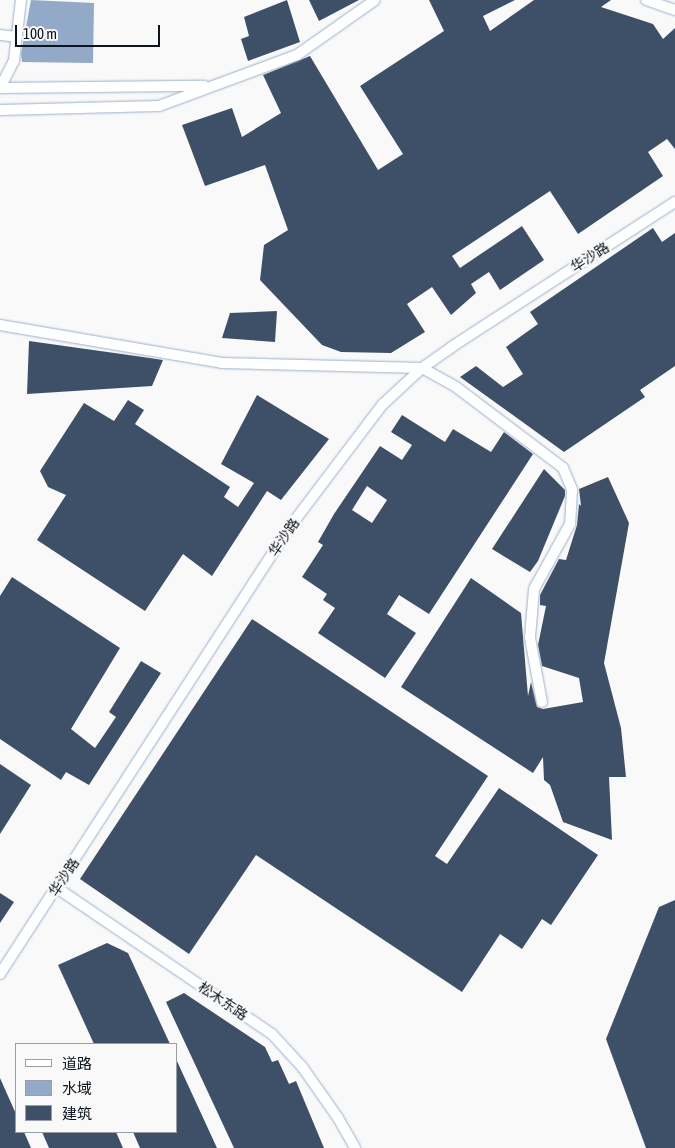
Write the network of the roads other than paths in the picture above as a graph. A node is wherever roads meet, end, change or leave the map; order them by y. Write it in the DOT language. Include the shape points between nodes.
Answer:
graph roads {
  1 [pos="21,0"];
  2 [pos="375,0"];
  3 [pos="646,0"];
  4 [pos="675,10"];
  5 [pos="0,36"];
  6 [pos="16,36"];
  7 [pos="212,86"];
  8 [pos="0,88"];
  9 [pos="0,110"];
  10 [pos="675,202"];
  11 [pos="0,325"];
  12 [pos="422,368"];
  13 [pos="542,702"];
  14 [pos="57,888"];
  15 [pos="0,974"];
  16 [pos="355,1148"];
  1 -- 6 [label="street"];
  2 -- 7 [label="street" via="297,55"];
  3 -- 4 [label="street"];
  5 -- 6 [label="street"];
  6 -- 8 [label="street" via="14,62"];
  7 -- 8 [label="street"];
  7 -- 9 [label="street" via="159,106"];
  10 -- 12 [label="street, 华沙路"];
  11 -- 12 [label="street" via="222,363"];
  12 -- 13 [label="street" via="456,387 563,468 572,489 570,524 534,589 530,638"];
  12 -- 14 [label="street, 华沙路" via="382,405 289,528"];
  14 -- 15 [label="street, 华沙路"];
  14 -- 16 [label="street, 松木东路" via="272,1034 318,1090"];
}
